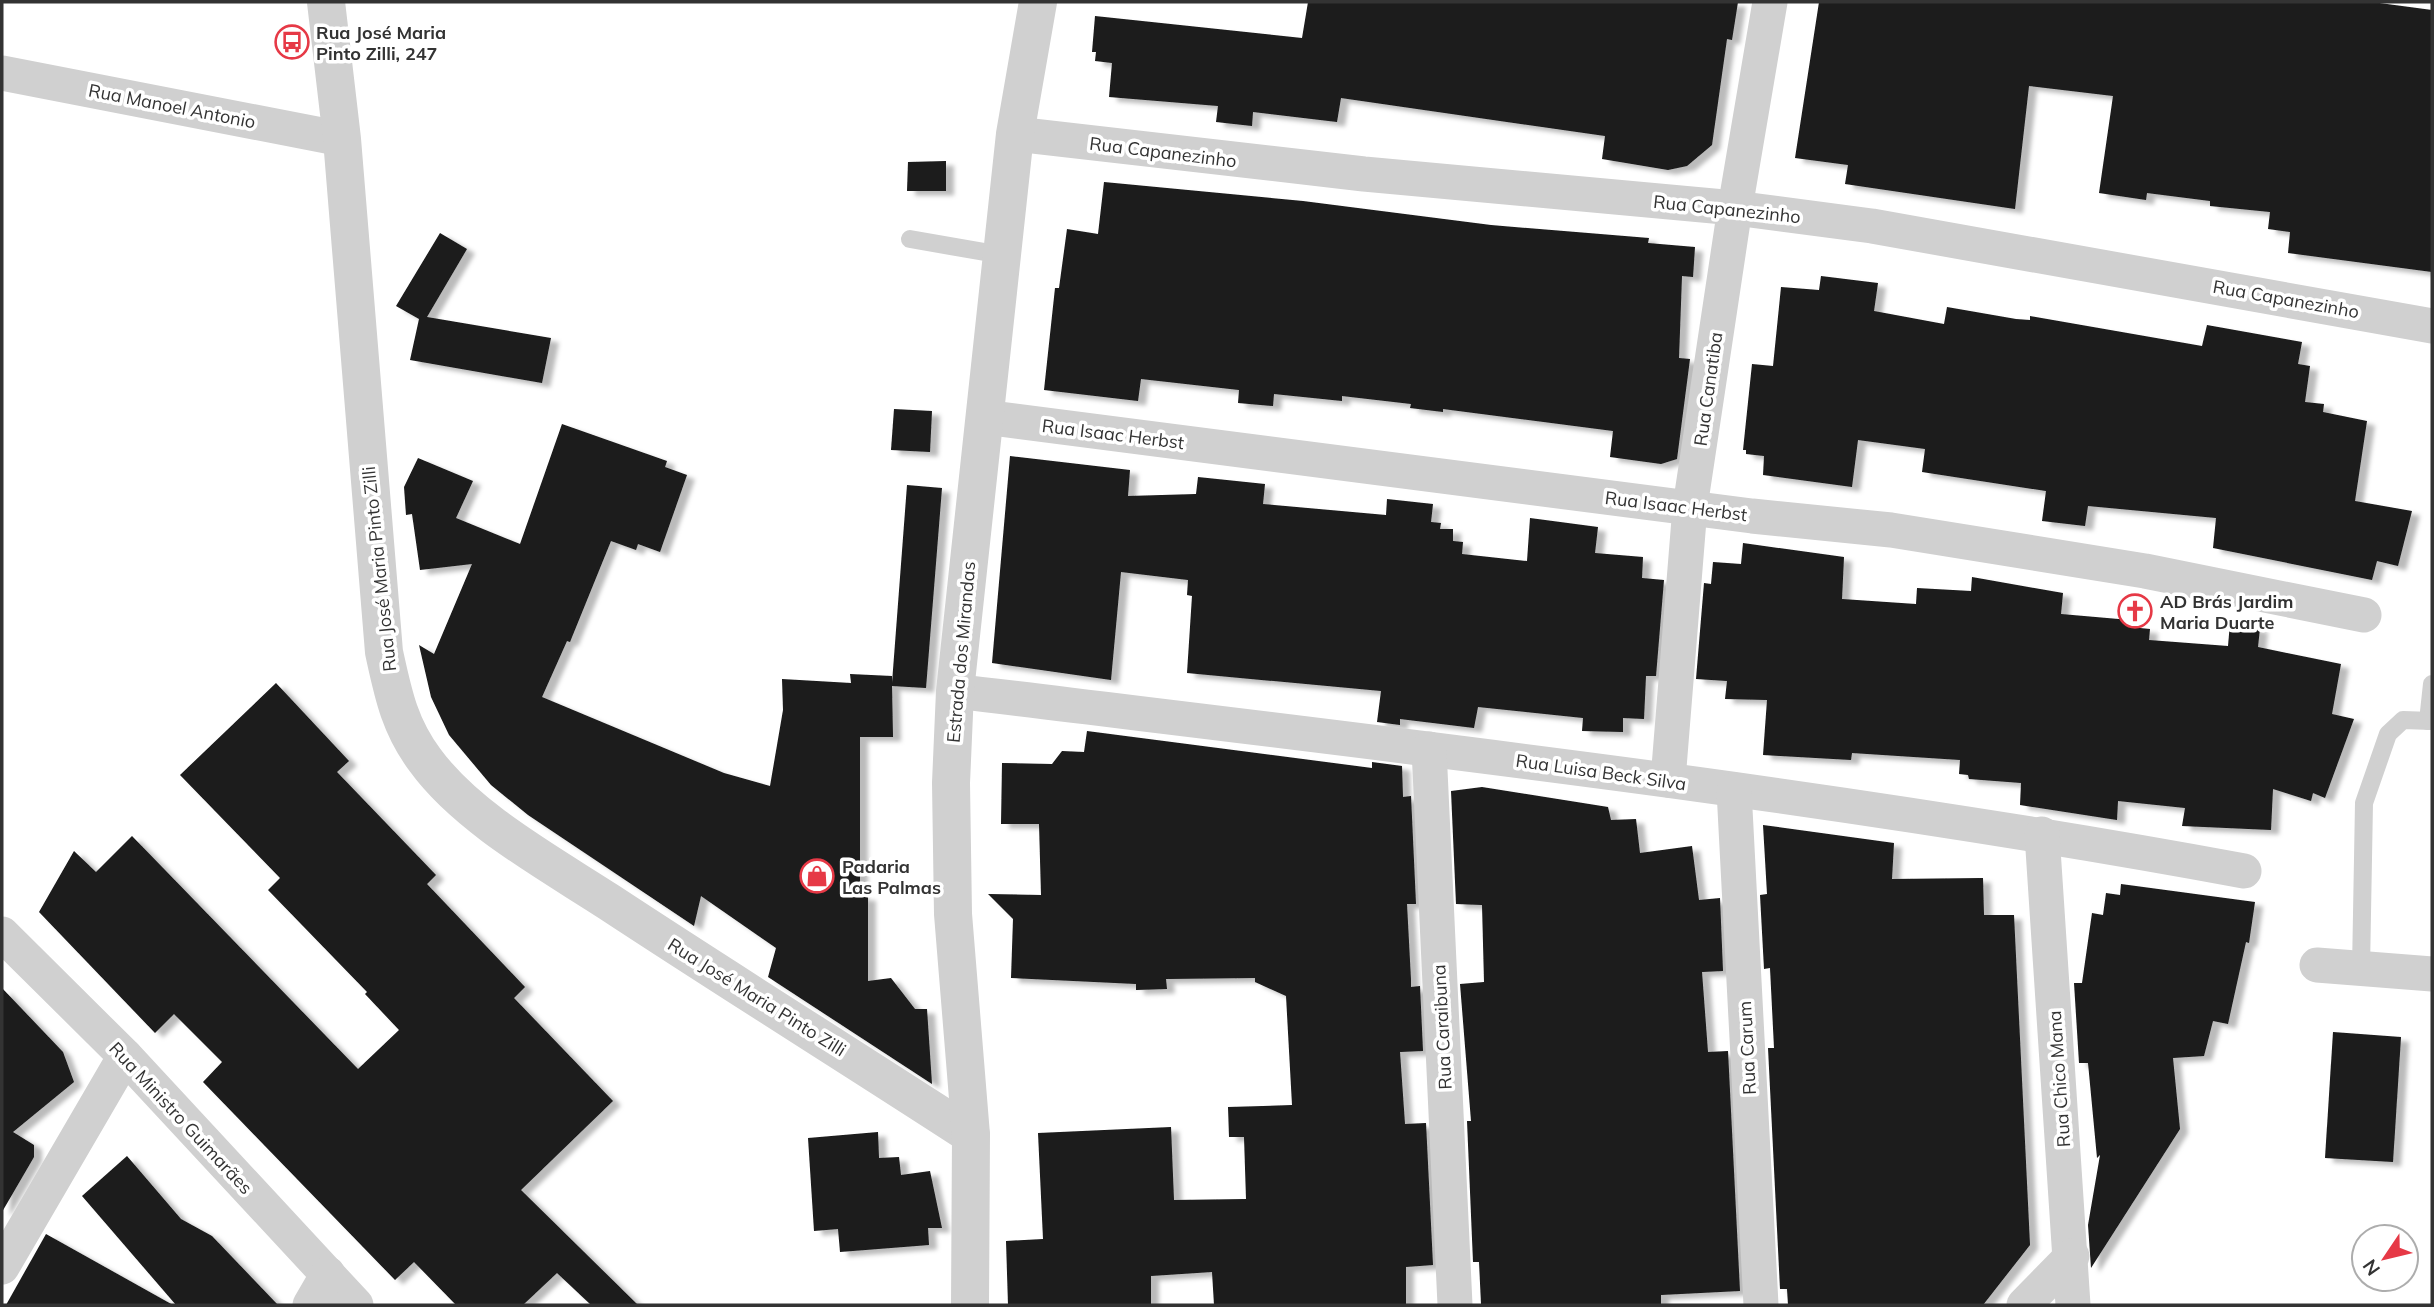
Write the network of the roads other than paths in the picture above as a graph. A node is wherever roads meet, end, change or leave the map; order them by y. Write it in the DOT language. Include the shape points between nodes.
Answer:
graph roads {
  1 [pos="326,2"];
  2 [pos="1038,2"];
  3 [pos="1770,2"];
  4 [pos="2,73"];
  5 [pos="1015,134"];
  6 [pos="342,139"];
  7 [pos="1735,208"];
  8 [pos="910,239"];
  9 [pos="1002,255"];
  10 [pos="2432,326"];
  11 [pos="984,417"];
  12 [pos="1690,508"];
  13 [pos="2364,615"];
  14 [pos="2432,684"];
  15 [pos="955,691"];
  16 [pos="2430,721"];
  17 [pos="1429,749"];
  18 [pos="1668,780"];
  19 [pos="1734,790"];
  20 [pos="2042,834"];
  21 [pos="2244,871"];
  22 [pos="2,934"];
  23 [pos="2316,965"];
  24 [pos="2361,968"];
  25 [pos="2432,974"];
  26 [pos="125,1056"];
  27 [pos="971,1135"];
  28 [pos="2071,1256"];
  29 [pos="2,1268"];
  30 [pos="328,1275"];
  31 [pos="310,1305"];
  32 [pos="356,1305"];
  33 [pos="970,1305"];
  34 [pos="1455,1305"];
  35 [pos="1761,1305"];
  36 [pos="2024,1305"];
  37 [pos="2073,1305"];
  1 -- 6 [label="street, Rua José Maria Pinto Zilli"];
  2 -- 5 [label="street, Estrada dos Mirandas"];
  3 -- 7 [label="street, Rua Canatiba"];
  4 -- 6 [label="street, Rua Manoel Antonio"];
  5 -- 7 [label="street, Rua Capanezinho" via="1364,174"];
  5 -- 9 [label="street, Estrada dos Mirandas"];
  6 -- 27 [label="street, Rua José Maria Pinto Zilli" via="384,652 398,716 425,760 456,794 506,833"];
  7 -- 10 [label="street, Rua Capanezinho" via="1872,226"];
  7 -- 12 [label="street, Rua Canatiba"];
  8 -- 9 [label="lane"];
  9 -- 11 [label="street, Estrada dos Mirandas"];
  11 -- 12 [label="street, Rua Isaac Herbst"];
  11 -- 15 [label="street, Estrada dos Mirandas"];
  12 -- 13 [label="street, Rua Isaac Herbst" via="2032,551"];
  12 -- 18 [label="street, Rua Canatiba"];
  14 -- 16 [label="lane"];
  15 -- 17 [label="street, Rua Luisa Beck Silva"];
  15 -- 27 [label="street, Estrada dos Mirandas" via="953,914"];
  16 -- 24 [label="lane" via="2403,720 2388,734 2364,803"];
  17 -- 18 [label="street, Rua Luisa Beck Silva"];
  17 -- 34 [label="street, Rua Caraibuna"];
  18 -- 19 [label="street, Rua Luisa Beck Silva"];
  19 -- 20 [label="street, Rua Luisa Beck Silva"];
  19 -- 35 [label="street, Rua Carum"];
  20 -- 21 [label="street, Rua Luisa Beck Silva"];
  20 -- 28 [label="street, Rua Chico Mana"];
  22 -- 26 [label="street, Rua Ministro Guimarães"];
  23 -- 24 [label="street"];
  24 -- 25 [label="street"];
  26 -- 29 [label="street"];
  26 -- 30 [label="street, Rua Ministro Guimarães"];
  27 -- 33 [label="street, Estrada dos Mirandas"];
  28 -- 36 [label="street"];
  28 -- 37 [label="street, Rua Chico Mana"];
  30 -- 31 [label="street"];
  30 -- 32 [label="street, Rua Ministro Guimarães"];
}
